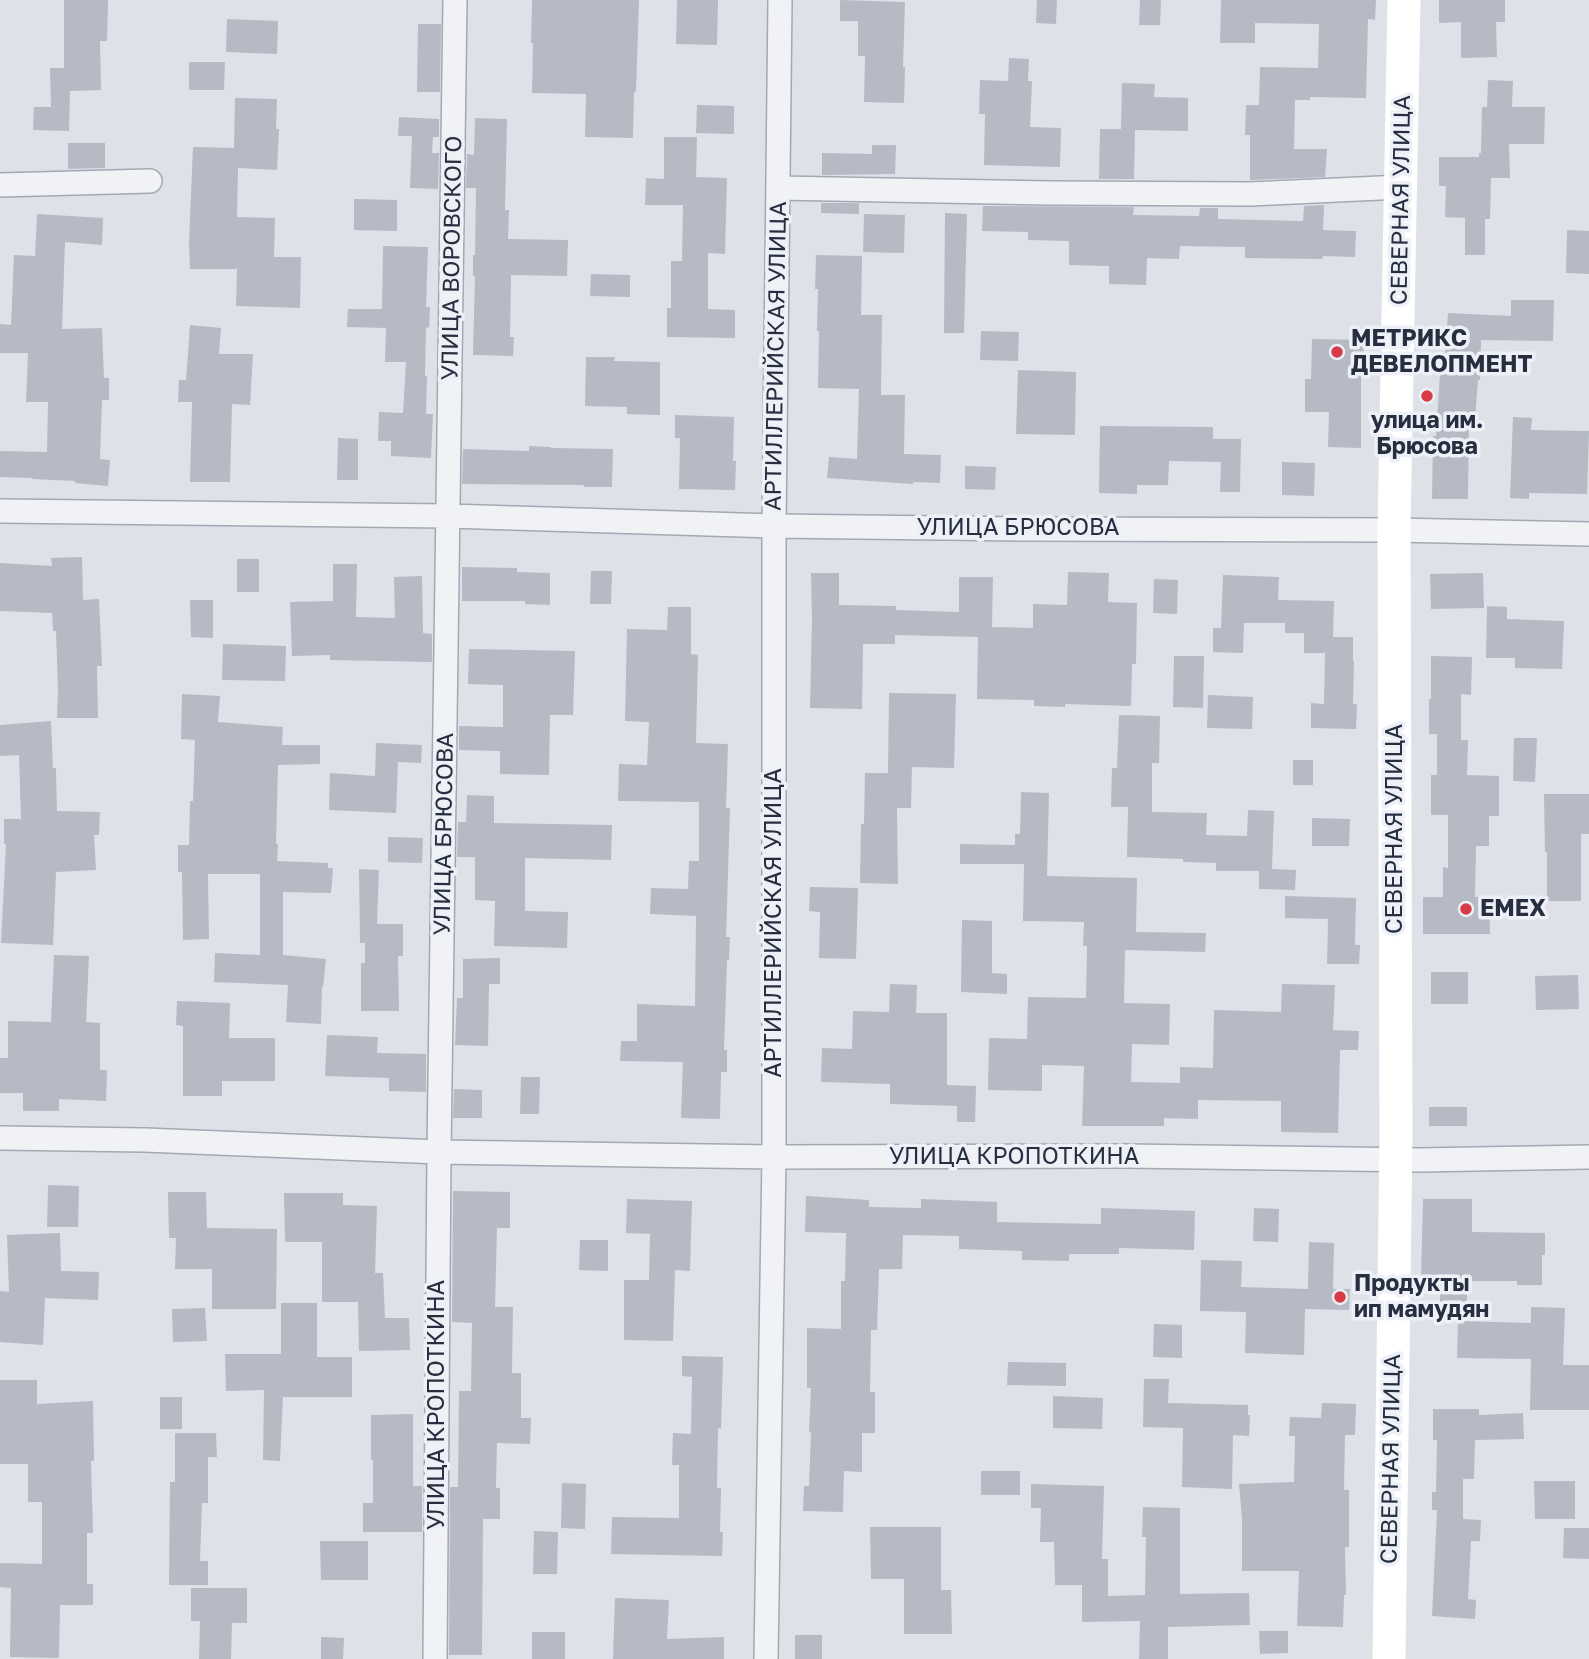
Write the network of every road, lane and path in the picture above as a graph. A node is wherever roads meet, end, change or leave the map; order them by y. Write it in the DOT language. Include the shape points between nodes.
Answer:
graph roads {
  1 [pos="456,0"];
  2 [pos="780,0"];
  3 [pos="1405,0"];
  4 [pos="150,181"];
  5 [pos="0,185"];
  6 [pos="1402,187"];
  7 [pos="778,188"];
  8 [pos="0,511"];
  9 [pos="448,516"];
  10 [pos="774,526"];
  11 [pos="1394,530"];
  12 [pos="1589,534"];
  13 [pos="0,1138"];
  14 [pos="439,1152"];
  15 [pos="774,1157"];
  16 [pos="1589,1157"];
  17 [pos="1395,1159"];
  18 [pos="435,1659"];
  19 [pos="766,1659"];
  20 [pos="1389,1659"];
  1 -- 9 [label="street, УЛИЦА ВОРОВСКОГО"];
  2 -- 7 [label="street, АРТИЛЛЕРИЙСКАЯ УЛИЦА"];
  3 -- 6 [label="main road, СЕВЕРНАЯ УЛИЦА"];
  4 -- 5 [label="street"];
  6 -- 7 [label="street, АРТИЛЛЕРИЙСКАЯ УЛИЦА" via="1250,194"];
  6 -- 11 [label="main road, СЕВЕРНАЯ УЛИЦА"];
  7 -- 10 [label="street, АРТИЛЛЕРИЙСКАЯ УЛИЦА"];
  8 -- 9 [label="street, УЛИЦА БРЮСОВА"];
  9 -- 10 [label="street, УЛИЦА БРЮСОВА"];
  9 -- 14 [label="street, УЛИЦА БРЮСОВА"];
  10 -- 11 [label="street, УЛИЦА БРЮСОВА"];
  10 -- 15 [label="street, АРТИЛЛЕРИЙСКАЯ УЛИЦА"];
  11 -- 12 [label="street, УЛИЦА БРЮСОВА"];
  11 -- 17 [label="main road, СЕВЕРНАЯ УЛИЦА"];
  13 -- 14 [label="street, УЛИЦА КРОПОТКИНА"];
  14 -- 15 [label="street, УЛИЦА КРОПОТКИНА"];
  14 -- 18 [label="street, УЛИЦА КРОПОТКИНА"];
  15 -- 17 [label="street, УЛИЦА КРОПОТКИНА"];
  15 -- 19 [label="street, АРТИЛЛЕРИЙСКАЯ УЛИЦА"];
  16 -- 17 [label="street, УЛИЦА КРОПОТКИНА"];
  17 -- 20 [label="main road, СЕВЕРНАЯ УЛИЦА"];
}
